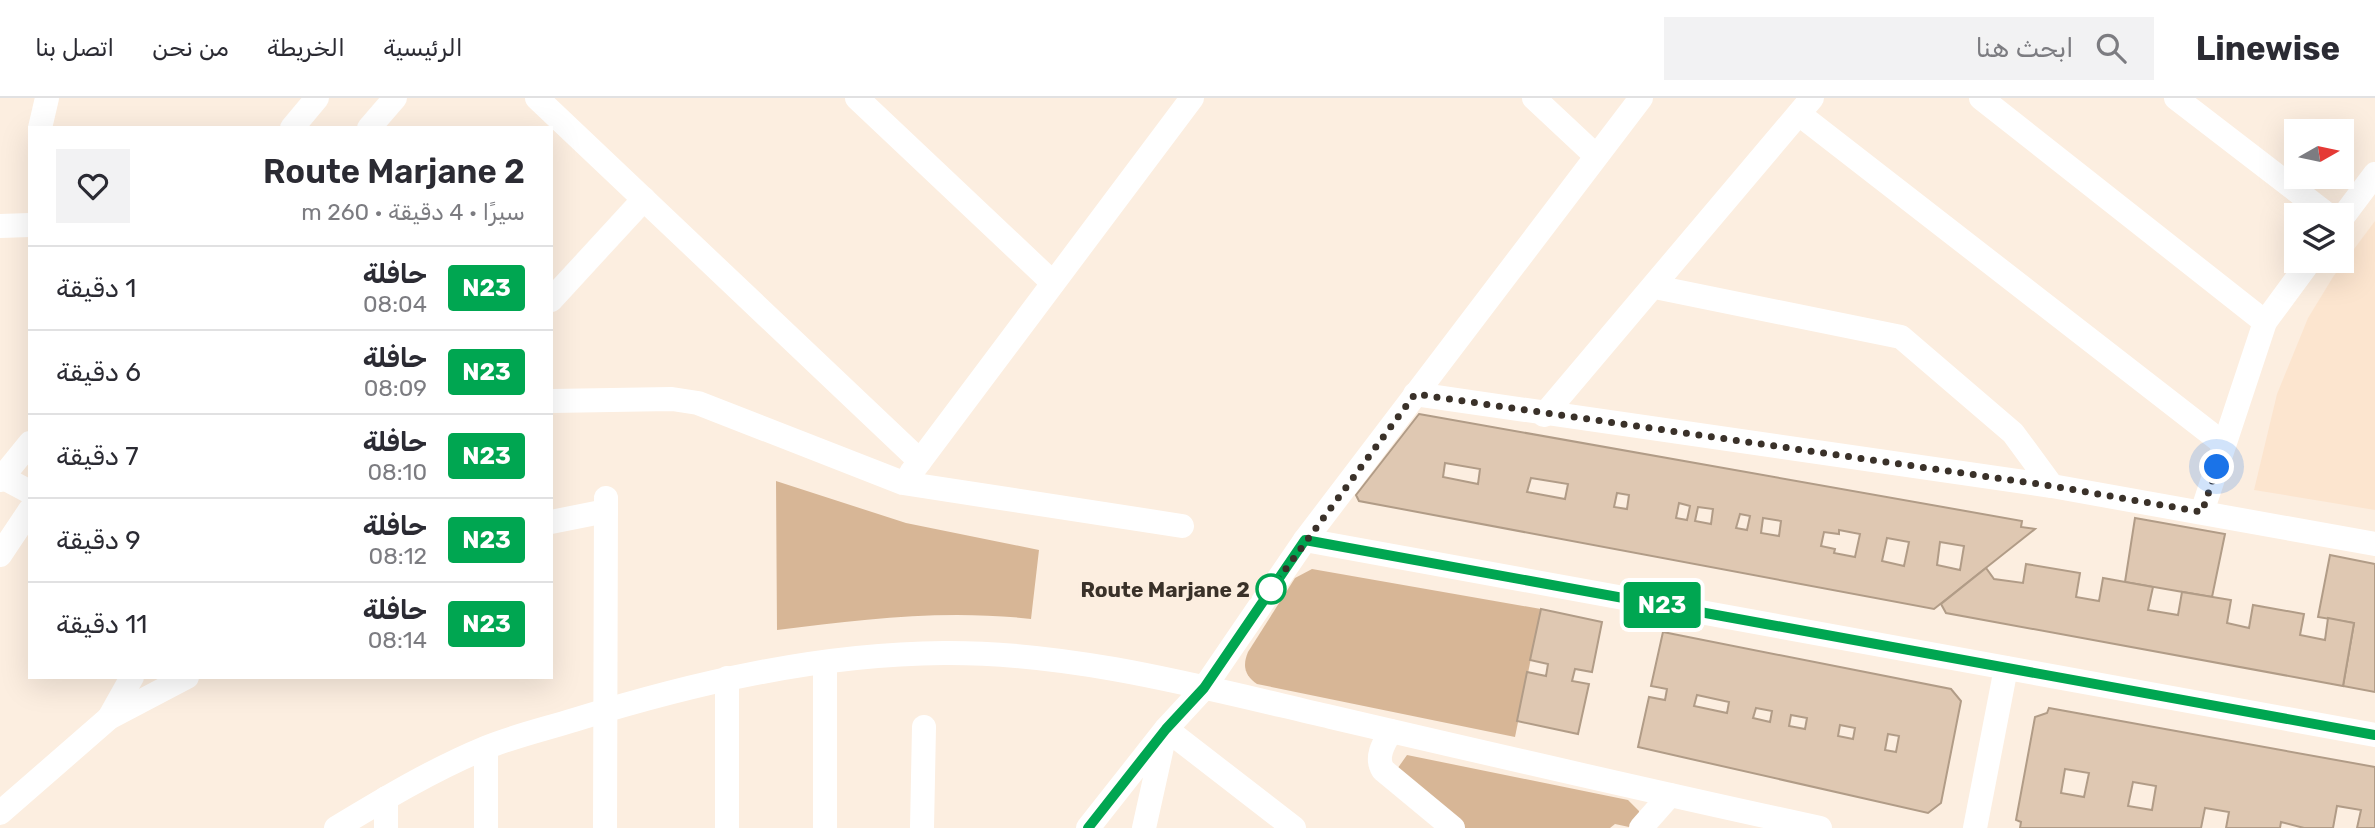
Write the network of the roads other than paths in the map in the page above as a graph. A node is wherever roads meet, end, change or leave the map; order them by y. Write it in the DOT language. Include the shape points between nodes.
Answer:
graph roads {
  1 [pos="47,98"];
  2 [pos="317,98"];
  3 [pos="395,98"];
  4 [pos="537,98"];
  5 [pos="858,98"];
  6 [pos="1534,98"];
  7 [pos="1641,98"];
  8 [pos="1981,98"];
  9 [pos="2176,98"];
  10 [pos="1185,101"];
  11 [pos="1806,106"];
  12 [pos="40,126"];
  13 [pos="294,126"];
  14 [pos="371,126"];
  15 [pos="1596,156"];
  16 [pos="2375,174"];
  17 [pos="644,199"];
  18 [pos="2312,203"];
  19 [pos="2354,203"];
  20 [pos="28,225"];
  21 [pos="0,226"];
  22 [pos="2301,273"];
  23 [pos="1053,284"];
  24 [pos="1655,287"];
  25 [pos="553,298"];
  26 [pos="2265,322"];
  27 [pos="1415,394"];
  28 [pos="553,401"];
  29 [pos="1544,415"];
  30 [pos="2224,444"];
  31 [pos="28,445"];
  32 [pos="920,461"];
  33 [pos="1,477"];
  34 [pos="903,483"];
  35 [pos="2052,486"];
  36 [pos="28,491"];
  37 [pos="2202,512"];
  38 [pos="28,513"];
  39 [pos="553,521"];
  40 [pos="1182,526"];
  41 [pos="1305,540"];
  42 [pos="2375,544"];
  43 [pos="0,555"];
  44 [pos="825,662"];
  45 [pos="2006,668"];
  46 [pos="727,678"];
  47 [pos="131,679"];
  48 [pos="183,679"];
  49 [pos="1204,688"];
  50 [pos="606,710"];
  51 [pos="109,718"];
  52 [pos="924,727"];
  53 [pos="1166,729"];
  54 [pos="1391,731"];
  55 [pos="2375,735"];
  56 [pos="486,748"];
  57 [pos="1670,795"];
  58 [pos="386,798"];
  59 [pos="0,813"];
  60 [pos="1733,819"];
  61 [pos="1288,826"];
  62 [pos="336,828"];
  63 [pos="386,828"];
  64 [pos="486,828"];
  65 [pos="605,828"];
  66 [pos="727,828"];
  67 [pos="825,828"];
  68 [pos="922,828"];
  69 [pos="1088,828"];
  70 [pos="1144,828"];
  71 [pos="1453,828"];
  72 [pos="1641,828"];
  73 [pos="1820,828"];
  74 [pos="1975,828"];
  1 -- 12 [label="street"];
  2 -- 13 [label="street"];
  3 -- 14 [label="street"];
  4 -- 17 [label="street"];
  5 -- 23 [label="street"];
  6 -- 15 [label="street"];
  7 -- 15 [label="street"];
  8 -- 26 [label="street"];
  9 -- 18 [label="street"];
  10 -- 23 [label="street"];
  11 -- 24 [label="street"];
  11 -- 30 [label="street"];
  15 -- 27 [label="street"];
  16 -- 19 [label="street"];
  17 -- 25 [label="street"];
  17 -- 32 [label="street"];
  20 -- 21 [label="street"];
  22 -- 26 [label="street"];
  23 -- 32 [label="street"];
  24 -- 29 [label="street"];
  24 -- 35 [label="street" via="1901,337 2013,433"];
  26 -- 30 [label="street"];
  27 -- 29 [label="street"];
  27 -- 41 [label="street"];
  28 -- 34 [label="street" via="672,399 698,403"];
  29 -- 35 [label="street"];
  30 -- 37 [label="street"];
  31 -- 33 [label="street"];
  32 -- 34 [label="street"];
  33 -- 36 [label="street"];
  34 -- 40 [label="street"];
  35 -- 37 [label="street"];
  37 -- 42 [label="street"];
  38 -- 43 [label="street"];
  39 -- 50 [label="street" via="606,505"];
  41 -- 45 [label="street"];
  41 -- 49 [label="street"];
  44 -- 46 [label="street"];
  44 -- 49 [label="street" via="944,653 1020,657"];
  44 -- 67 [label="street"];
  45 -- 55 [label="street"];
  45 -- 74 [label="street"];
  46 -- 50 [label="street"];
  46 -- 66 [label="street"];
  47 -- 51 [label="street"];
  48 -- 51 [label="street"];
  49 -- 53 [label="street"];
  49 -- 54 [label="street"];
  50 -- 56 [label="street"];
  50 -- 65 [label="street"];
  51 -- 59 [label="street"];
  52 -- 68 [label="street"];
  53 -- 61 [label="street"];
  53 -- 69 [label="street"];
  53 -- 70 [label="street"];
  54 -- 57 [label="street"];
  54 -- 71 [label="street" via="1380,751 1383,770"];
  56 -- 58 [label="street"];
  56 -- 64 [label="street"];
  57 -- 60 [label="street"];
  57 -- 72 [label="street"];
  58 -- 62 [label="street"];
  58 -- 63 [label="street"];
  60 -- 73 [label="street"];
}
